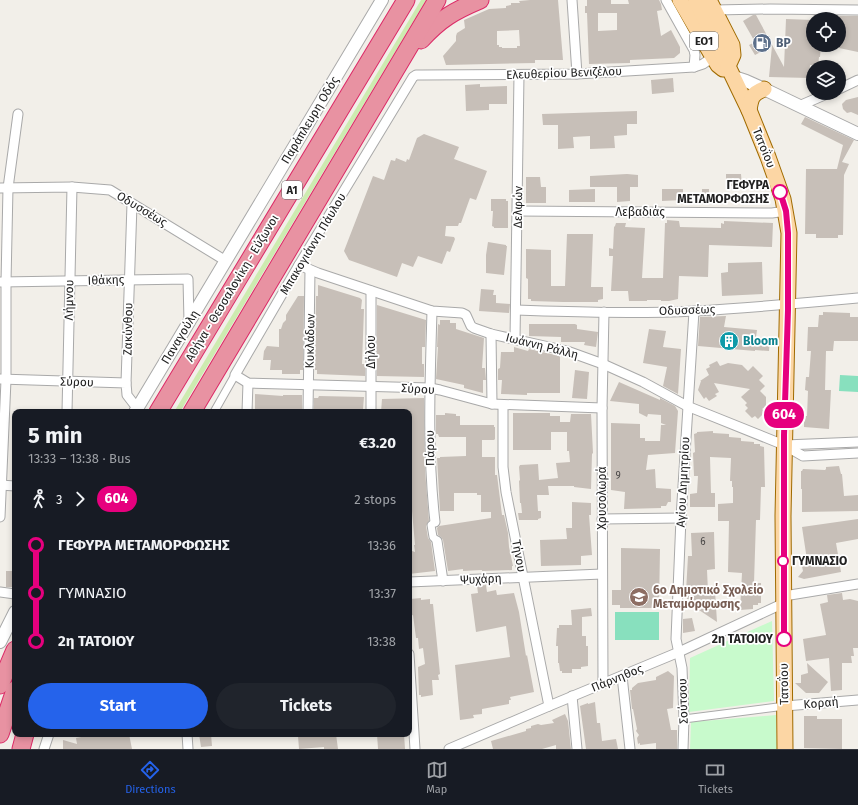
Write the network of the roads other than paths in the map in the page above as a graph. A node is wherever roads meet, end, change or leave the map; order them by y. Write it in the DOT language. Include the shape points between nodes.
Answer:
graph roads {
  1 [pos="382,0"];
  2 [pos="396,0"];
  3 [pos="406,0"];
  4 [pos="437,0"];
  5 [pos="480,0"];
  6 [pos="572,0"];
  7 [pos="666,0"];
  8 [pos="680,0"];
  9 [pos="696,0"];
  10 [pos="712,5"];
  11 [pos="858,10"];
  12 [pos="713,57"];
  13 [pos="367,64"];
  14 [pos="694,67"];
  15 [pos="394,70"];
  16 [pos="731,72"];
  17 [pos="577,74"];
  18 [pos="519,75"];
  19 [pos="413,77"];
  20 [pos="858,80"];
  21 [pos="846,86"];
  22 [pos="764,89"];
  23 [pos="813,100"];
  24 [pos="799,106"];
  25 [pos="749,110"];
  26 [pos="18,114"];
  27 [pos="858,134"];
  28 [pos="72,187"];
  29 [pos="4,188"];
  30 [pos="132,204"];
  31 [pos="518,211"];
  32 [pos="786,211"];
  33 [pos="226,262"];
  34 [pos="300,264"];
  35 [pos="310,270"];
  36 [pos="129,279"];
  37 [pos="3,282"];
  38 [pos="69,282"];
  39 [pos="371,291"];
  40 [pos="858,298"];
  41 [pos="788,305"];
  42 [pos="516,310"];
  43 [pos="432,311"];
  44 [pos="694,311"];
  45 [pos="604,312"];
  46 [pos="189,322"];
  47 [pos="492,334"];
  48 [pos="515,339"];
  49 [pos="603,364"];
  50 [pos="235,375"];
  51 [pos="3,380"];
  52 [pos="67,381"];
  53 [pos="126,383"];
  54 [pos="248,383"];
  55 [pos="309,386"];
  56 [pos="371,387"];
  57 [pos="430,388"];
  58 [pos="492,404"];
  59 [pos="503,405"];
  60 [pos="687,406"];
  61 [pos="602,408"];
  62 [pos="67,409"];
  63 [pos="135,409"];
  64 [pos="137,409"];
  65 [pos="160,409"];
  66 [pos="194,409"];
  67 [pos="216,409"];
  68 [pos="247,409"];
  69 [pos="308,409"];
  70 [pos="371,409"];
  71 [pos="858,442"];
  72 [pos="784,445"];
  73 [pos="858,453"];
  74 [pos="0,486"];
  75 [pos="12,486"];
  76 [pos="0,518"];
  77 [pos="681,518"];
  78 [pos="602,519"];
  79 [pos="435,522"];
  80 [pos="437,541"];
  81 [pos="602,574"];
  82 [pos="523,576"];
  83 [pos="443,581"];
  84 [pos="412,582"];
  85 [pos="858,584"];
  86 [pos="0,592"];
  87 [pos="12,594"];
  88 [pos="784,600"];
  89 [pos="12,618"];
  90 [pos="0,642"];
  91 [pos="679,652"];
  92 [pos="12,657"];
  93 [pos="622,676"];
  94 [pos="603,684"];
  95 [pos="0,685"];
  96 [pos="572,696"];
  97 [pos="12,699"];
  98 [pos="412,699"];
  99 [pos="858,700"];
  100 [pos="549,706"];
  101 [pos="784,706"];
  102 [pos="684,719"];
  103 [pos="0,734"];
  104 [pos="24,737"];
  105 [pos="35,737"];
  106 [pos="48,737"];
  107 [pos="187,737"];
  108 [pos="21,749"];
  109 [pos="32,749"];
  110 [pos="44,749"];
  111 [pos="188,749"];
  112 [pos="415,749"];
  113 [pos="449,749"];
  114 [pos="577,749"];
  115 [pos="630,749"];
  116 [pos="683,749"];
  117 [pos="785,749"];
  1 -- 33 [label="street, Παράπλευρη Οδός"];
  2 -- 13 [label="highway"];
  3 -- 13 [label="highway, Αθήνα - Θεσσαλονίκη - Εύζωνοι / Α1"];
  4 -- 15 [label="highway, Α1"];
  5 -- 15 [label="highway" via="442,19"];
  6 -- 17 [label="street"];
  7 -- 14 [label="street" via="694,50"];
  8 -- 12 [label="main road, Τατοΐου / ΕΟ1"];
  9 -- 16 [label="main road, Τατοΐου / ΕΟ1"];
  10 -- 11 [label="street" via="770,9"];
  10 -- 16 [label="main road" via="734,50"];
  12 -- 14 [label="street, Ελευθερίου Βενιζέλου"];
  12 -- 16 [label="main road, Τατοΐου / ΕΟ1" via="718,65"];
  13 -- 65 [label="highway, Αθήνα - Θεσσαλονίκη - Εύζωνοι / Α1"];
  14 -- 17 [label="street, Ελευθερίου Βενιζέλου"];
  15 -- 66 [label="highway, Α1"];
  16 -- 22 [label="street"];
  16 -- 25 [label="main road, Τατοΐου / ΕΟ1"];
  17 -- 18 [label="street, Ελευθερίου Βενιζέλου"];
  18 -- 19 [label="street, Ελευθερίου Βενιζέλου" via="422,74"];
  18 -- 31 [label="street, Δελφών"];
  19 -- 34 [label="street, Μπακογιάννη Πάυλου"];
  20 -- 21 [label="street"];
  22 -- 24 [label="street"];
  22 -- 25 [label="main road" via="750,99"];
  23 -- 24 [label="street"];
  24 -- 27 [label="street"];
  25 -- 32 [label="main road, Τατοΐου / ΕΟ1" via="779,185"];
  26 -- 29 [label="street"];
  28 -- 29 [label="street, Οδυσσέως"];
  28 -- 30 [label="street, Οδυσσέως" via="110,190"];
  28 -- 38 [label="street, Λήμνου"];
  29 -- 37 [label="street"];
  30 -- 33 [label="street, Οδυσσέως"];
  30 -- 36 [label="street, Ζακύνθου"];
  31 -- 32 [label="street, Λεβαδιάς"];
  31 -- 42 [label="street, Δελφών"];
  32 -- 41 [label="main road, Τατοΐου / ΕΟ1"];
  33 -- 46 [label="street, Παναγούλη"];
  34 -- 35 [label="street, Ιωάννη Ράλλη"];
  34 -- 50 [label="street, Μπακογιάννη Πάυλου"];
  35 -- 39 [label="street, Ιωάννη Ράλλη"];
  35 -- 55 [label="street, Κυκλάδων"];
  36 -- 38 [label="street, Ιθάκης"];
  36 -- 46 [label="street, Ιθάκης" via="188,279"];
  36 -- 53 [label="street, Ζακύνθου"];
  37 -- 38 [label="street, Ιθάκης"];
  37 -- 51 [label="street"];
  38 -- 52 [label="street, Λήμνου"];
  39 -- 43 [label="street, Ιωάννη Ράλλη"];
  39 -- 56 [label="street, Δήλου"];
  40 -- 41 [label="street, Οδυσσέως"];
  41 -- 44 [label="street, Οδυσσέως"];
  41 -- 72 [label="main road, Τατοΐου / ΕΟ1"];
  42 -- 45 [label="street, Οδυσσέως"];
  42 -- 48 [label="street, Δελφών"];
  43 -- 47 [label="street, Ιωάννη Ράλλη" via="462,313 466,315 471,326"];
  43 -- 57 [label="street, Πάρου"];
  44 -- 45 [label="street, Οδυσσέως"];
  44 -- 60 [label="street, Αγίου Δημητρίου"];
  45 -- 49 [label="street, Χρυσολωρά"];
  46 -- 64 [label="street, Παναγούλη"];
  47 -- 48 [label="street, Ιωάννη Ράλλη"];
  47 -- 58 [label="street"];
  48 -- 49 [label="street, Ιωάννη Ράλλη" via="567,351"];
  49 -- 60 [label="street, Ιωάννη Ράλλη"];
  49 -- 61 [label="street, Χρυσολωρά"];
  50 -- 54 [label="street, Σύρου"];
  50 -- 67 [label="street, Μπακογιάννη Πάυλου"];
  51 -- 52 [label="street, Σύρου"];
  51 -- 74 [label="street"];
  52 -- 53 [label="street, Σύρου"];
  52 -- 62 [label="street, Λήμνου"];
  53 -- 63 [label="street" via="127,394"];
  54 -- 55 [label="street, Σύρου"];
  54 -- 68 [label="street"];
  55 -- 56 [label="street, Σύρου"];
  55 -- 69 [label="street, Κυκλάδων"];
  56 -- 57 [label="street, Σύρου"];
  56 -- 70 [label="street, Δήλου"];
  57 -- 58 [label="street, Σύρου"];
  57 -- 79 [label="street, Πάρου" via="431,488"];
  58 -- 59 [label="street, Σύρου"];
  59 -- 61 [label="street, Σύρου"];
  59 -- 82 [label="street, Τήνου" via="504,480"];
  60 -- 72 [label="street, Ιωάννη Ράλλη"];
  60 -- 77 [label="street, Αγίου Δημητρίου"];
  61 -- 78 [label="street, Χρυσολωρά"];
  71 -- 72 [label="street, Ιωάννη Ράλλη"];
  72 -- 73 [label="street, Ιωάννη Ράλλη" via="803,456"];
  72 -- 88 [label="main road, Τατοΐου / ΕΟ1"];
  74 -- 75 [label="street"];
  74 -- 76 [label="street"];
  77 -- 78 [label="street"];
  77 -- 91 [label="street, Αγίου Δημητρίου" via="676,639"];
  78 -- 81 [label="street, Χρυσολωρά"];
  79 -- 80 [label="street, Πάρου" via="431,525 433,537"];
  80 -- 83 [label="street, Πάρου"];
  81 -- 82 [label="street, Ψυχάρη"];
  81 -- 94 [label="street, Χρυσολωρά"];
  82 -- 83 [label="street, Ψυχάρη"];
  82 -- 100 [label="street, Τήνου"];
  83 -- 84 [label="street, Ψυχάρη"];
  85 -- 88 [label="street, Πάρνηθος"];
  86 -- 87 [label="street"];
  88 -- 91 [label="street, Πάρνηθος"];
  88 -- 101 [label="main road, Τατοΐου / ΕΟ1"];
  89 -- 90 [label="street"];
  91 -- 93 [label="street, Πάρνηθος"];
  91 -- 102 [label="street, Σούτσου"];
  92 -- 95 [label="highway"];
  93 -- 94 [label="street, Πάρνηθος"];
  93 -- 115 [label="street"];
  94 -- 96 [label="street, Πάρνηθος"];
  96 -- 100 [label="street, Πάρνηθος"];
  96 -- 114 [label="street"];
  97 -- 103 [label="highway"];
  98 -- 112 [label="street"];
  99 -- 101 [label="street, Κοραή"];
  100 -- 113 [label="street, Πάρνηθος"];
  101 -- 102 [label="street"];
  101 -- 117 [label="main road, Τατοΐου / ΕΟ1"];
  102 -- 116 [label="street, Σούτσου"];
  104 -- 108 [label="highway"];
  105 -- 109 [label="highway"];
  106 -- 110 [label="street"];
  107 -- 111 [label="street"];
}
